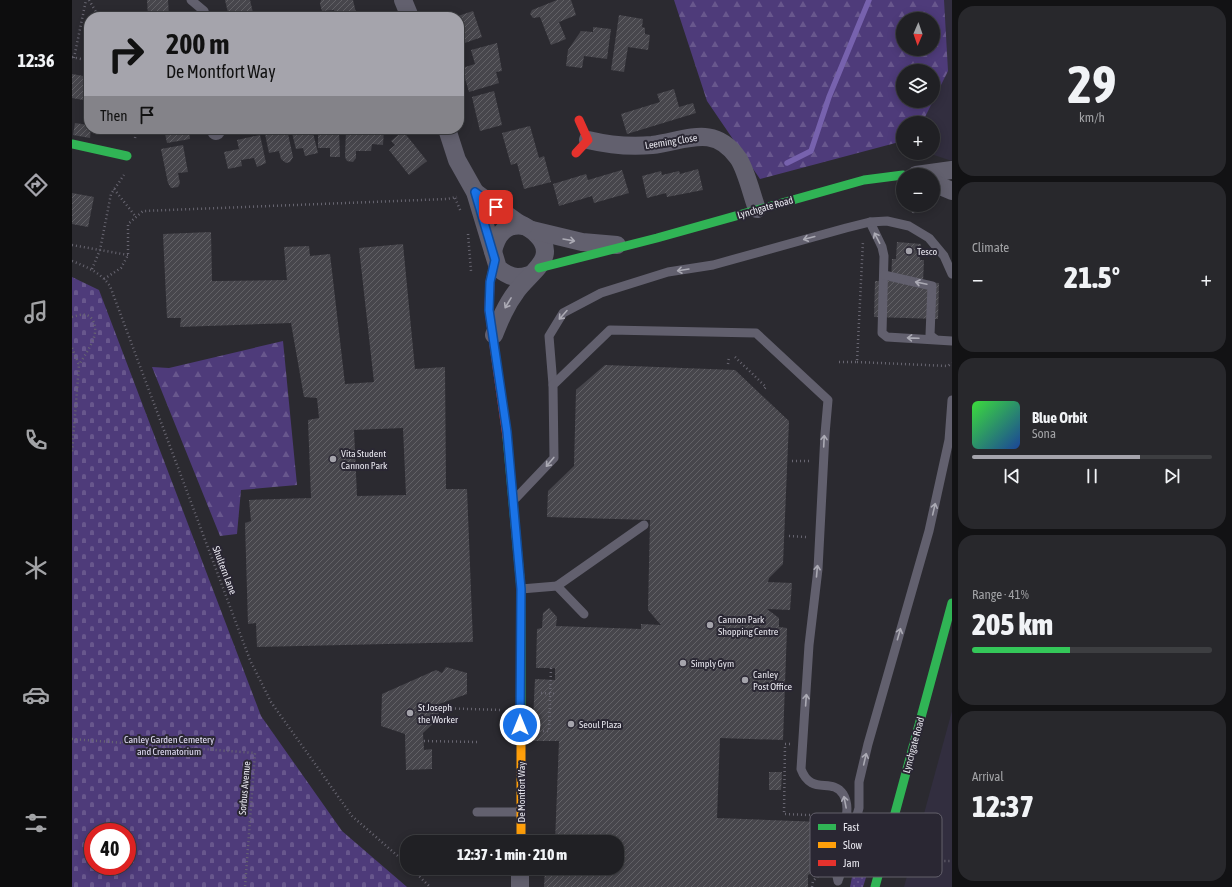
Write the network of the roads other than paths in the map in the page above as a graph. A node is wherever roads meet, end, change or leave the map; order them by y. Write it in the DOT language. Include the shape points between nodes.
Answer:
graph roads {
  1 [pos="191,0"];
  2 [pos="403,0"];
  3 [pos="204,12"];
  4 [pos="408,12"];
  5 [pos="579,120"];
  6 [pos="449,134"];
  7 [pos="588,140"];
  8 [pos="72,144"];
  9 [pos="576,153"];
  10 [pos="127,156"];
  11 [pos="952,170"];
  12 [pos="940,172"];
  13 [pos="896,176"];
  14 [pos="940,186"];
  15 [pos="952,191"];
  16 [pos="475,192"];
  17 [pos="757,209"];
  18 [pos="867,223"];
  19 [pos="528,228"];
  20 [pos="628,246"];
  21 [pos="494,256"];
  22 [pos="534,272"];
  23 [pos="952,274"];
  24 [pos="884,275"];
  25 [pos="494,335"];
  26 [pos="935,339"];
  27 [pos="952,341"];
  28 [pos="553,385"];
  29 [pos="952,400"];
  30 [pos="514,499"];
  31 [pos="644,525"];
  32 [pos="557,586"];
  33 [pos="521,589"];
  34 [pos="952,603"];
  35 [pos="584,614"];
  36 [pos="477,812"];
  37 [pos="521,812"];
  38 [pos="845,813"];
  39 [pos="858,813"];
  40 [pos="895,813"];
  41 [pos="521,835"];
  42 [pos="520,875"];
  43 [pos="878,877"];
  44 [pos="520,887"];
  45 [pos="875,887"];
  1 -- 3 [label="lane"];
  2 -- 4 [label="street"];
  5 -- 7 [label="street"];
  6 -- 16 [label="street, De Montfort Way" via="457,160"];
  7 -- 9 [label="street"];
  7 -- 17 [label="street, Leeming Close" via="644,145 699,136 714,138 723,142 739,158"];
  8 -- 10 [label="street"];
  11 -- 12 [label="street"];
  13 -- 17 [label="street, Lynchgate Road" via="864,180"];
  14 -- 15 [label="street"];
  16 -- 19 [label="street, De Montfort Way"];
  16 -- 21 [label="street, De Montfort Way"];
  17 -- 20 [label="street, Lynchgate Road"];
  18 -- 23 [label="lane" via="898,222 919,231 929,238 944,256"];
  24 -- 18 [label="lane, one-way" via="882,247"];
  18 -- 28 [label="lane, one-way" via="713,265 668,272 601,293 563,312 548,336"];
  19 -- 20 [label="street, Lynchgate Road, one-way" via="582,242"];
  19 -- 21 [label="street, De Montfort Way" via="512,227 503,230 495,242"];
  19 -- 22 [label="street, De Montfort Way" via="542,241 545,248 544,257"];
  20 -- 22 [label="street, Lynchgate Road"];
  21 -- 22 [label="street, De Montfort Way" via="498,268 507,276 520,278"];
  21 -- 25 [label="street, De Montfort Way" via="489,310"];
  22 -- 25 [label="street, De Montfort Way, one-way" via="515,292 501,315"];
  26 -- 24 [label="lane, one-way" via="930,335 932,286"];
  26 -- 24 [label="lane, one-way" via="887,338 882,333"];
  25 -- 30 [label="street, De Montfort Way"];
  26 -- 27 [label="lane"];
  28 -- 30 [label="lane, one-way" via="554,458"];
  38 -- 28 [label="lane, one-way" via="843,794 833,787 818,786 808,781 801,769 809,645 818,569 828,400 756,333 610,330"];
  39 -- 29 [label="lane, one-way" via="859,782 868,744 932,518 949,440"];
  30 -- 33 [label="street, De Montfort Way"];
  31 -- 32 [label="lane"];
  32 -- 33 [label="lane"];
  32 -- 35 [label="lane"];
  33 -- 37 [label="street, De Montfort Way"];
  34 -- 40 [label="street, Lynchgate Road"];
  36 -- 37 [label="lane"];
  37 -- 41 [label="street, De Montfort Way"];
  42 -- 44 [label="street"];
  43 -- 45 [label="street, Lynchgate Road"];
}
